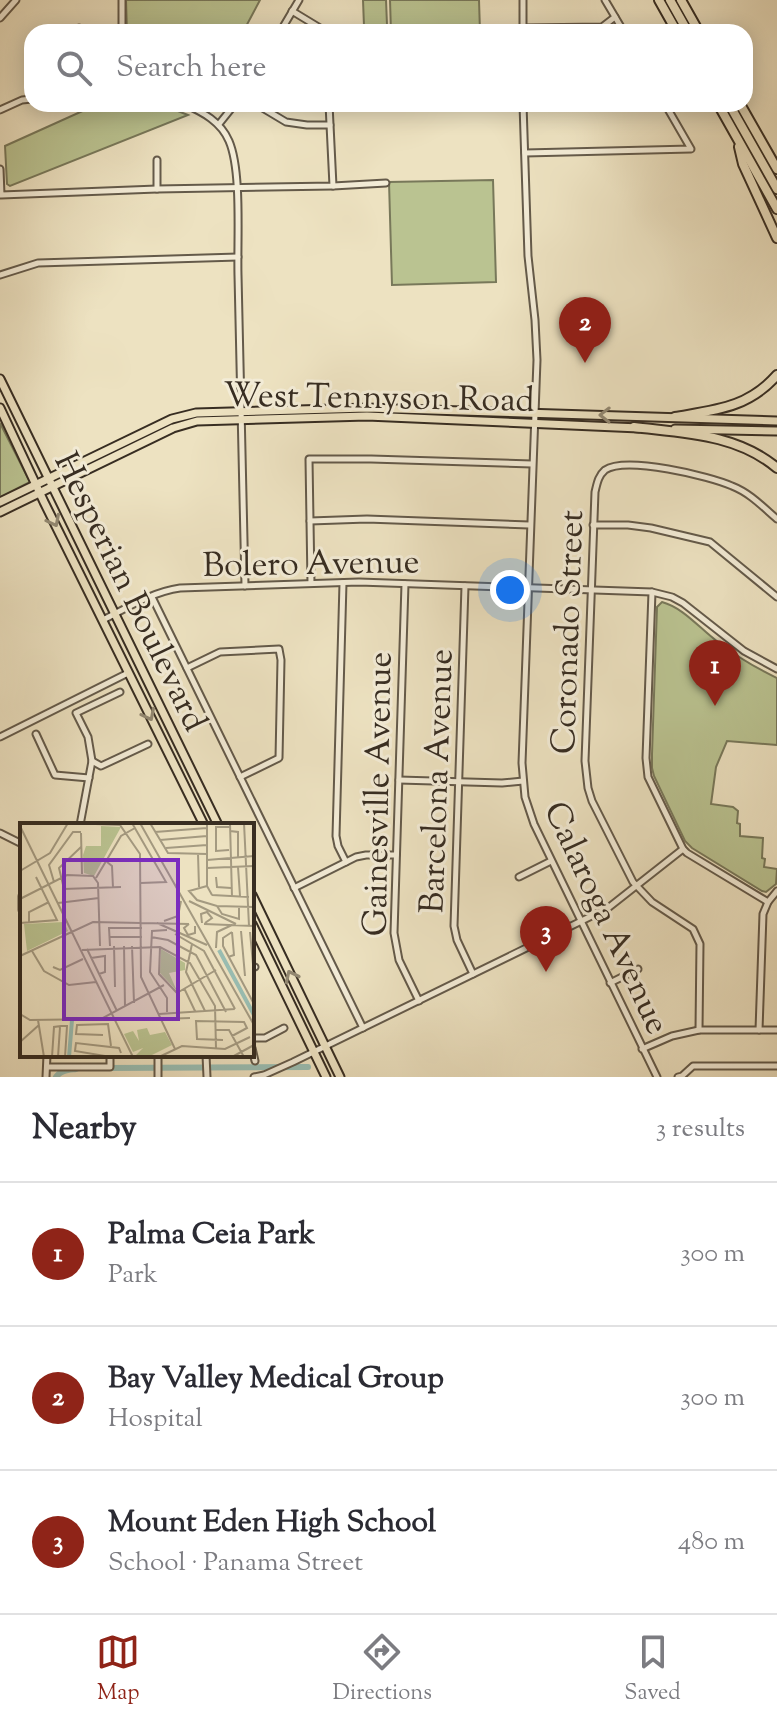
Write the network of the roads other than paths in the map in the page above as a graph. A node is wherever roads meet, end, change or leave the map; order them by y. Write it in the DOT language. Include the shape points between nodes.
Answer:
graph roads {
  1 [pos="16,0"];
  2 [pos="122,0"];
  3 [pos="299,0"];
  4 [pos="523,0"];
  5 [pos="605,0"];
  6 [pos="659,0"];
  7 [pos="670,0"];
  8 [pos="681,0"];
  9 [pos="292,11"];
  10 [pos="615,17"];
  11 [pos="0,18"];
  12 [pos="122,24"];
  13 [pos="285,24"];
  14 [pos="313,24"];
  15 [pos="523,24"];
  16 [pos="606,24"];
  17 [pos="619,24"];
  18 [pos="672,24"];
  19 [pos="684,24"];
  20 [pos="694,24"];
  21 [pos="24,100"];
  22 [pos="0,110"];
  23 [pos="201,112"];
  24 [pos="229,112"];
  25 [pos="269,112"];
  26 [pos="329,112"];
  27 [pos="523,112"];
  28 [pos="670,112"];
  29 [pos="723,112"];
  30 [pos="734,112"];
  31 [pos="745,112"];
  32 [pos="219,124"];
  33 [pos="330,125"];
  34 [pos="738,139"];
  35 [pos="525,153"];
  36 [pos="157,160"];
  37 [pos="0,169"];
  38 [pos="777,169"];
  39 [pos="386,183"];
  40 [pos="333,186"];
  41 [pos="236,188"];
  42 [pos="157,189"];
  43 [pos="777,189"];
  44 [pos="1,195"];
  45 [pos="777,209"];
  46 [pos="777,238"];
  47 [pos="238,257"];
  48 [pos="0,275"];
  49 [pos="777,375"];
  50 [pos="0,379"];
  51 [pos="0,408"];
  52 [pos="534,413"];
  53 [pos="241,416"];
  54 [pos="675,417"];
  55 [pos="777,421"];
  56 [pos="533,423"];
  57 [pos="634,427"];
  58 [pos="777,431"];
  59 [pos="532,464"];
  60 [pos="777,468"];
  61 [pos="48,479"];
  62 [pos="36,484"];
  63 [pos="52,488"];
  64 [pos="40,493"];
  65 [pos="0,502"];
  66 [pos="0,512"];
  67 [pos="777,519"];
  68 [pos="310,521"];
  69 [pos="529,525"];
  70 [pos="593,525"];
  71 [pos="311,583"];
  72 [pos="343,583"];
  73 [pos="405,584"];
  74 [pos="245,586"];
  75 [pos="465,586"];
  76 [pos="528,587"];
  77 [pos="591,590"];
  78 [pos="652,592"];
  79 [pos="152,597"];
  80 [pos="777,597"];
  81 [pos="114,615"];
  82 [pos="103,620"];
  83 [pos="187,668"];
  84 [pos="777,669"];
  85 [pos="128,673"];
  86 [pos="120,692"];
  87 [pos="36,734"];
  88 [pos="0,737"];
  89 [pos="148,744"];
  90 [pos="92,761"];
  91 [pos="240,777"];
  92 [pos="89,778"];
  93 [pos="399,780"];
  94 [pos="523,781"];
  95 [pos="459,782"];
  96 [pos="80,823"];
  97 [pos="203,823"];
  98 [pos="217,823"];
  99 [pos="0,833"];
  100 [pos="20,843"];
  101 [pos="683,849"];
  102 [pos="396,855"];
  103 [pos="551,861"];
  104 [pos="346,862"];
  105 [pos="519,877"];
  106 [pos="636,887"];
  107 [pos="294,888"];
  108 [pos="777,891"];
  109 [pos="254,899"];
  110 [pos="768,902"];
  111 [pos="581,922"];
  112 [pos="254,928"];
  113 [pos="638,969"];
  114 [pos="473,974"];
  115 [pos="610,983"];
  116 [pos="419,1001"];
  117 [pos="284,1028"];
  118 [pos="363,1028"];
  119 [pos="699,1030"];
  120 [pos="759,1030"];
  121 [pos="777,1030"];
  122 [pos="254,1038"];
  123 [pos="325,1046"];
  124 [pos="642,1049"];
  125 [pos="314,1052"];
  126 [pos="47,1057"];
  127 [pos="110,1057"];
  128 [pos="206,1057"];
  129 [pos="254,1057"];
  130 [pos="255,1061"];
  131 [pos="777,1066"];
  132 [pos="47,1067"];
  133 [pos="46,1077"];
  134 [pos="207,1077"];
  135 [pos="254,1077"];
  136 [pos="326,1077"];
  137 [pos="340,1077"];
  138 [pos="657,1077"];
  139 [pos="678,1077"];
  1 -- 11 [label="street"];
  2 -- 12 [label="street"];
  3 -- 9 [label="street"];
  4 -- 15 [label="street"];
  5 -- 10 [label="street"];
  6 -- 18 [label="highway"];
  7 -- 19 [label="highway"];
  8 -- 20 [label="highway"];
  9 -- 13 [label="street"];
  9 -- 14 [label="street"];
  10 -- 16 [label="street"];
  10 -- 17 [label="street"];
  21 -- 22 [label="street"];
  23 -- 32 [label="street"];
  24 -- 32 [label="street"];
  25 -- 33 [label="street" via="286,122"];
  26 -- 33 [label="street"];
  27 -- 35 [label="street, Calaroga Avenue"];
  28 -- 35 [label="street" via="691,149"];
  29 -- 34 [label="highway"];
  30 -- 43 [label="highway"];
  31 -- 38 [label="highway"];
  32 -- 41 [label="street" via="234,154"];
  33 -- 40 [label="street"];
  34 -- 45 [label="highway"];
  34 -- 46 [label="highway" via="743,164"];
  35 -- 52 [label="street, Calaroga Avenue" via="536,340"];
  36 -- 42 [label="street"];
  37 -- 44 [label="street"];
  39 -- 40 [label="street"];
  40 -- 41 [label="street"];
  41 -- 42 [label="street"];
  41 -- 47 [label="street"];
  42 -- 44 [label="street"];
  47 -- 48 [label="street" via="38,263"];
  47 -- 53 [label="street"];
  49 -- 54 [label="highway" via="739,404"];
  50 -- 61 [label="main road, Hesperian Boulevard"];
  51 -- 62 [label="main road, Hesperian Boulevard"];
  52 -- 53 [label="main road, West Tennyson Road" via="369,408"];
  54 -- 52 [label="main road, West Tennyson Road, one-way"];
  52 -- 56 [label="street, Calaroga Avenue"];
  53 -- 56 [label="main road, West Tennyson Road"];
  53 -- 61 [label="main road, West Tennyson Road" via="196,413 172,419"];
  53 -- 63 [label="main road, West Tennyson Road" via="173,428"];
  53 -- 74 [label="street"];
  54 -- 55 [label="main road, West Tennyson Road"];
  56 -- 57 [label="main road, West Tennyson Road"];
  56 -- 59 [label="street, Calaroga Avenue"];
  57 -- 58 [label="main road, West Tennyson Road"];
  57 -- 60 [label="highway" via="730,441"];
  59 -- 68 [label="street" via="309,459"];
  59 -- 69 [label="street, Calaroga Avenue"];
  61 -- 62 [label="main road, West Tennyson Road"];
  61 -- 63 [label="main road, Hesperian Boulevard"];
  62 -- 64 [label="main road, Hesperian Boulevard"];
  62 -- 65 [label="main road, West Tennyson Road"];
  63 -- 64 [label="main road, West Tennyson Road"];
  63 -- 81 [label="main road, Hesperian Boulevard"];
  64 -- 66 [label="main road, West Tennyson Road"];
  64 -- 82 [label="main road, Hesperian Boulevard, one-way"];
  67 -- 70 [label="street, Coronado Street" via="733,486 632,464 612,467 597,481"];
  68 -- 69 [label="street"];
  68 -- 71 [label="street"];
  69 -- 76 [label="street, Calaroga Avenue"];
  70 -- 77 [label="street, Coronado Street"];
  70 -- 80 [label="street" via="651,528 710,542"];
  71 -- 72 [label="street, Bolero Avenue"];
  71 -- 74 [label="street, Bolero Avenue"];
  72 -- 73 [label="street, Bolero Avenue"];
  72 -- 104 [label="street" via="336,836"];
  73 -- 75 [label="street, Bolero Avenue"];
  73 -- 93 [label="street, Gainesville Avenue"];
  74 -- 79 [label="street, Bolero Avenue" via="180,588"];
  75 -- 76 [label="street, Bolero Avenue"];
  75 -- 95 [label="street, Barcelona Avenue"];
  76 -- 77 [label="street, Bolero Avenue"];
  76 -- 94 [label="street, Calaroga Avenue"];
  77 -- 78 [label="street, Bolero Avenue"];
  77 -- 106 [label="street, Coronado Street" via="586,775 592,801"];
  78 -- 84 [label="street" via="683,603 744,651"];
  78 -- 101 [label="street" via="646,768"];
  79 -- 81 [label="street, Bolero Avenue"];
  79 -- 83 [label="street"];
  81 -- 82 [label="street, Bolero Avenue"];
  81 -- 98 [label="main road, Hesperian Boulevard"];
  82 -- 85 [label="main road, Hesperian Boulevard"];
  83 -- 91 [label="street"];
  83 -- 91 [label="street" via="220,652 279,649 279,758"];
  85 -- 88 [label="street"];
  85 -- 97 [label="main road, Hesperian Boulevard, one-way"];
  86 -- 90 [label="street" via="76,713"];
  87 -- 92 [label="street" via="55,775"];
  89 -- 90 [label="street" via="101,766"];
  90 -- 92 [label="street"];
  91 -- 107 [label="street"];
  92 -- 96 [label="street"];
  93 -- 95 [label="street"];
  93 -- 102 [label="street, Gainesville Avenue"];
  94 -- 95 [label="street"];
  94 -- 103 [label="street, Calaroga Avenue" via="529,813"];
  95 -- 114 [label="street, Barcelona Avenue" via="454,926"];
  99 -- 100 [label="street"];
  101 -- 106 [label="street"];
  101 -- 110 [label="street"];
  102 -- 104 [label="street" via="366,855"];
  102 -- 116 [label="street, Gainesville Avenue" via="395,938 399,960"];
  103 -- 105 [label="street"];
  103 -- 111 [label="street, Calaroga Avenue"];
  104 -- 107 [label="street"];
  106 -- 111 [label="street"];
  106 -- 119 [label="street, Coronado Street" via="698,936"];
  107 -- 118 [label="street"];
  108 -- 110 [label="street"];
  123 -- 109 [label="main road, one-way"];
  110 -- 120 [label="street" via="763,914"];
  111 -- 114 [label="street"];
  111 -- 115 [label="street, Calaroga Avenue"];
  112 -- 125 [label="main road"];
  113 -- 115 [label="street"];
  114 -- 116 [label="street"];
  115 -- 124 [label="street, Calaroga Avenue"];
  116 -- 118 [label="street"];
  117 -- 122 [label="street"];
  118 -- 123 [label="street"];
  119 -- 120 [label="street"];
  119 -- 124 [label="street"];
  120 -- 121 [label="street"];
  123 -- 125 [label="street"];
  123 -- 137 [label="main road"];
  124 -- 138 [label="street, Calaroga Avenue"];
  125 -- 135 [label="street"];
  125 -- 136 [label="main road"];
  126 -- 132 [label="street"];
  127 -- 132 [label="street" via="110,1067"];
  128 -- 134 [label="street"];
  129 -- 130 [label="street"];
  131 -- 139 [label="street" via="693,1066"];
  132 -- 133 [label="street"];
}
